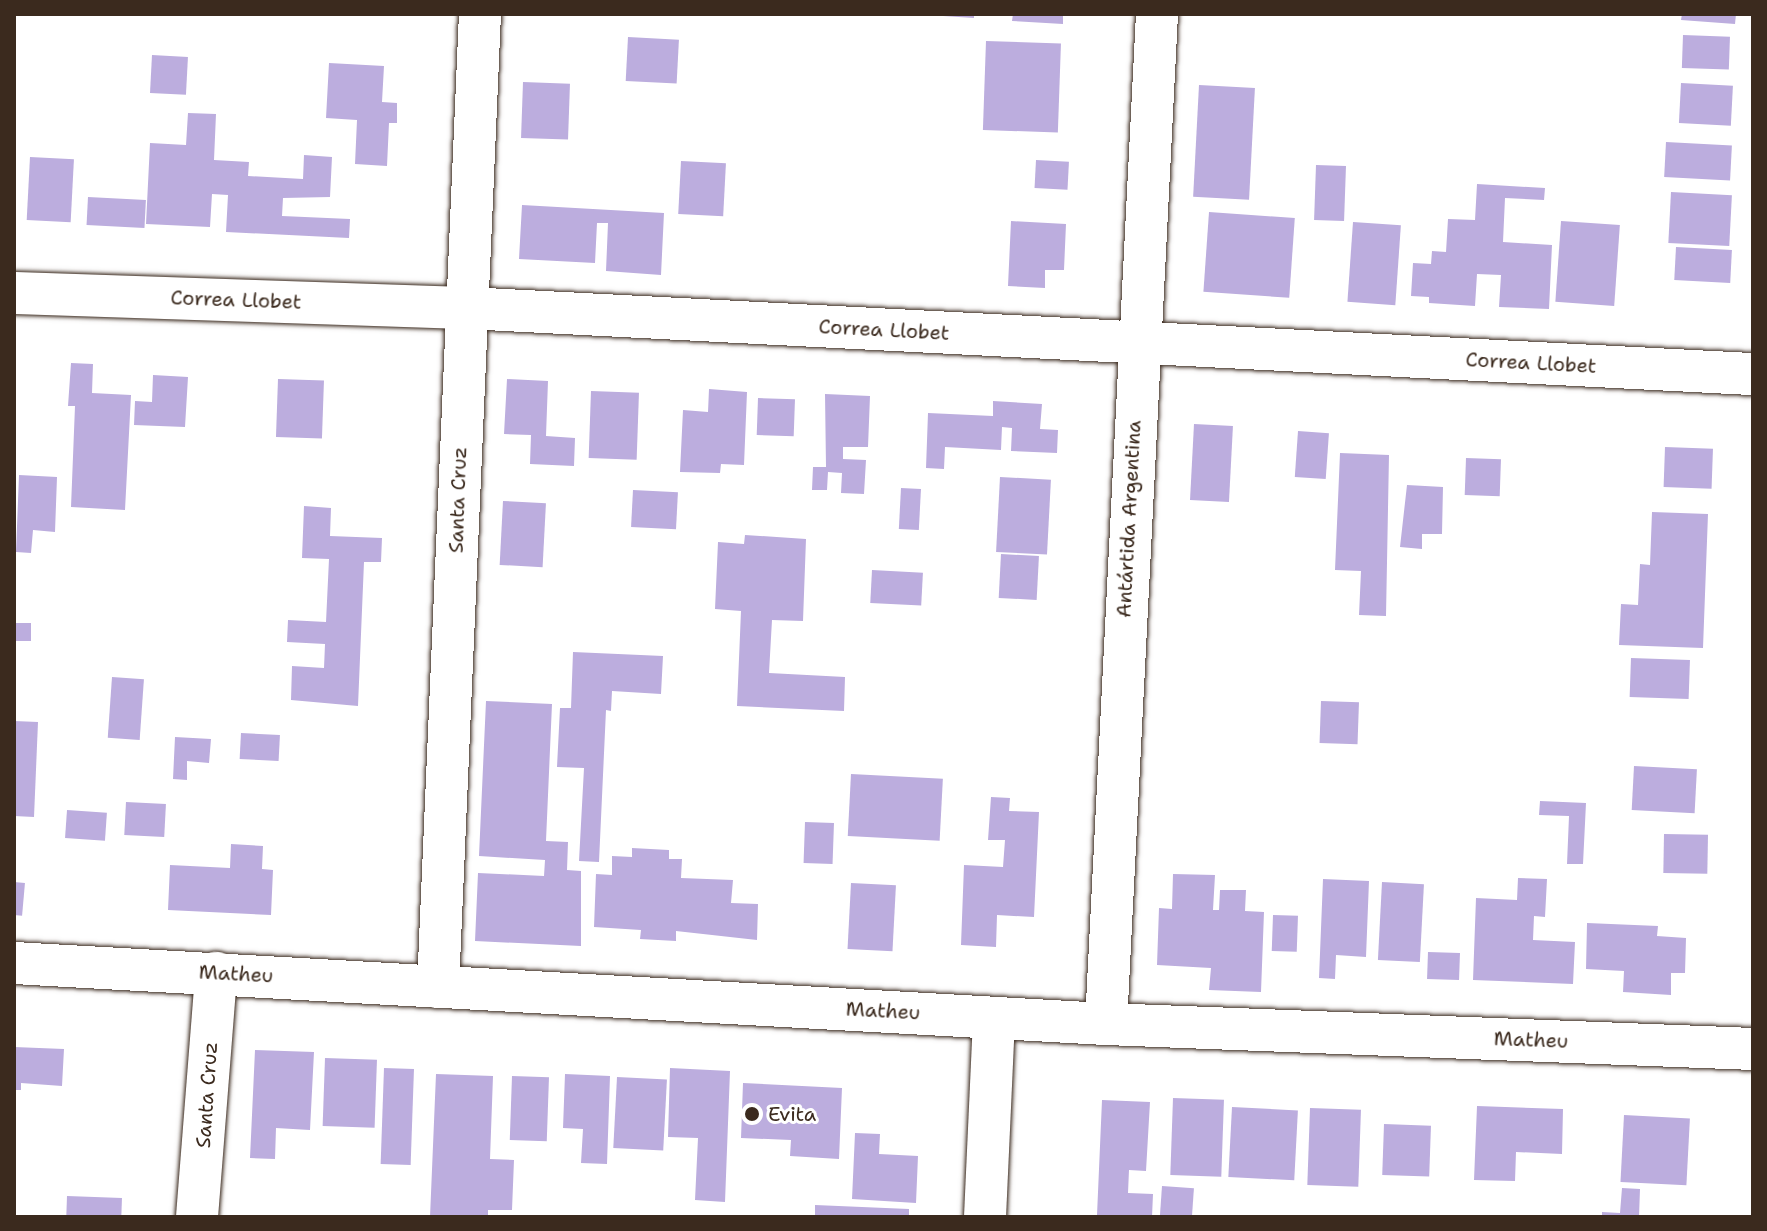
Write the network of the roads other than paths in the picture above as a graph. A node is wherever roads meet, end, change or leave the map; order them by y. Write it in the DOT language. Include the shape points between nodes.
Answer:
graph roads {
  1 [pos="480,14"];
  2 [pos="1157,14"];
  3 [pos="14,293"];
  4 [pos="466,308"];
  5 [pos="1137,344"];
  6 [pos="1753,374"];
  7 [pos="14,963"];
  8 [pos="216,973"];
  9 [pos="438,987"];
  10 [pos="994,1018"];
  11 [pos="1106,1024"];
  12 [pos="1753,1049"];
  13 [pos="197,1217"];
  14 [pos="985,1217"];
  1 -- 4 [label="street, Santa Cruz"];
  2 -- 5 [label="street, Antártida Argentina"];
  3 -- 4 [label="street, Correa Llobet"];
  4 -- 5 [label="street, Correa Llobet"];
  4 -- 9 [label="street, Santa Cruz"];
  5 -- 6 [label="street, Correa Llobet"];
  5 -- 11 [label="street, Antártida Argentina"];
  7 -- 8 [label="street, Matheu"];
  8 -- 9 [label="street, Matheu"];
  8 -- 13 [label="street, Santa Cruz"];
  9 -- 10 [label="street, Matheu"];
  10 -- 11 [label="street, Matheu"];
  10 -- 14 [label="street"];
  11 -- 12 [label="street, Matheu"];
}
